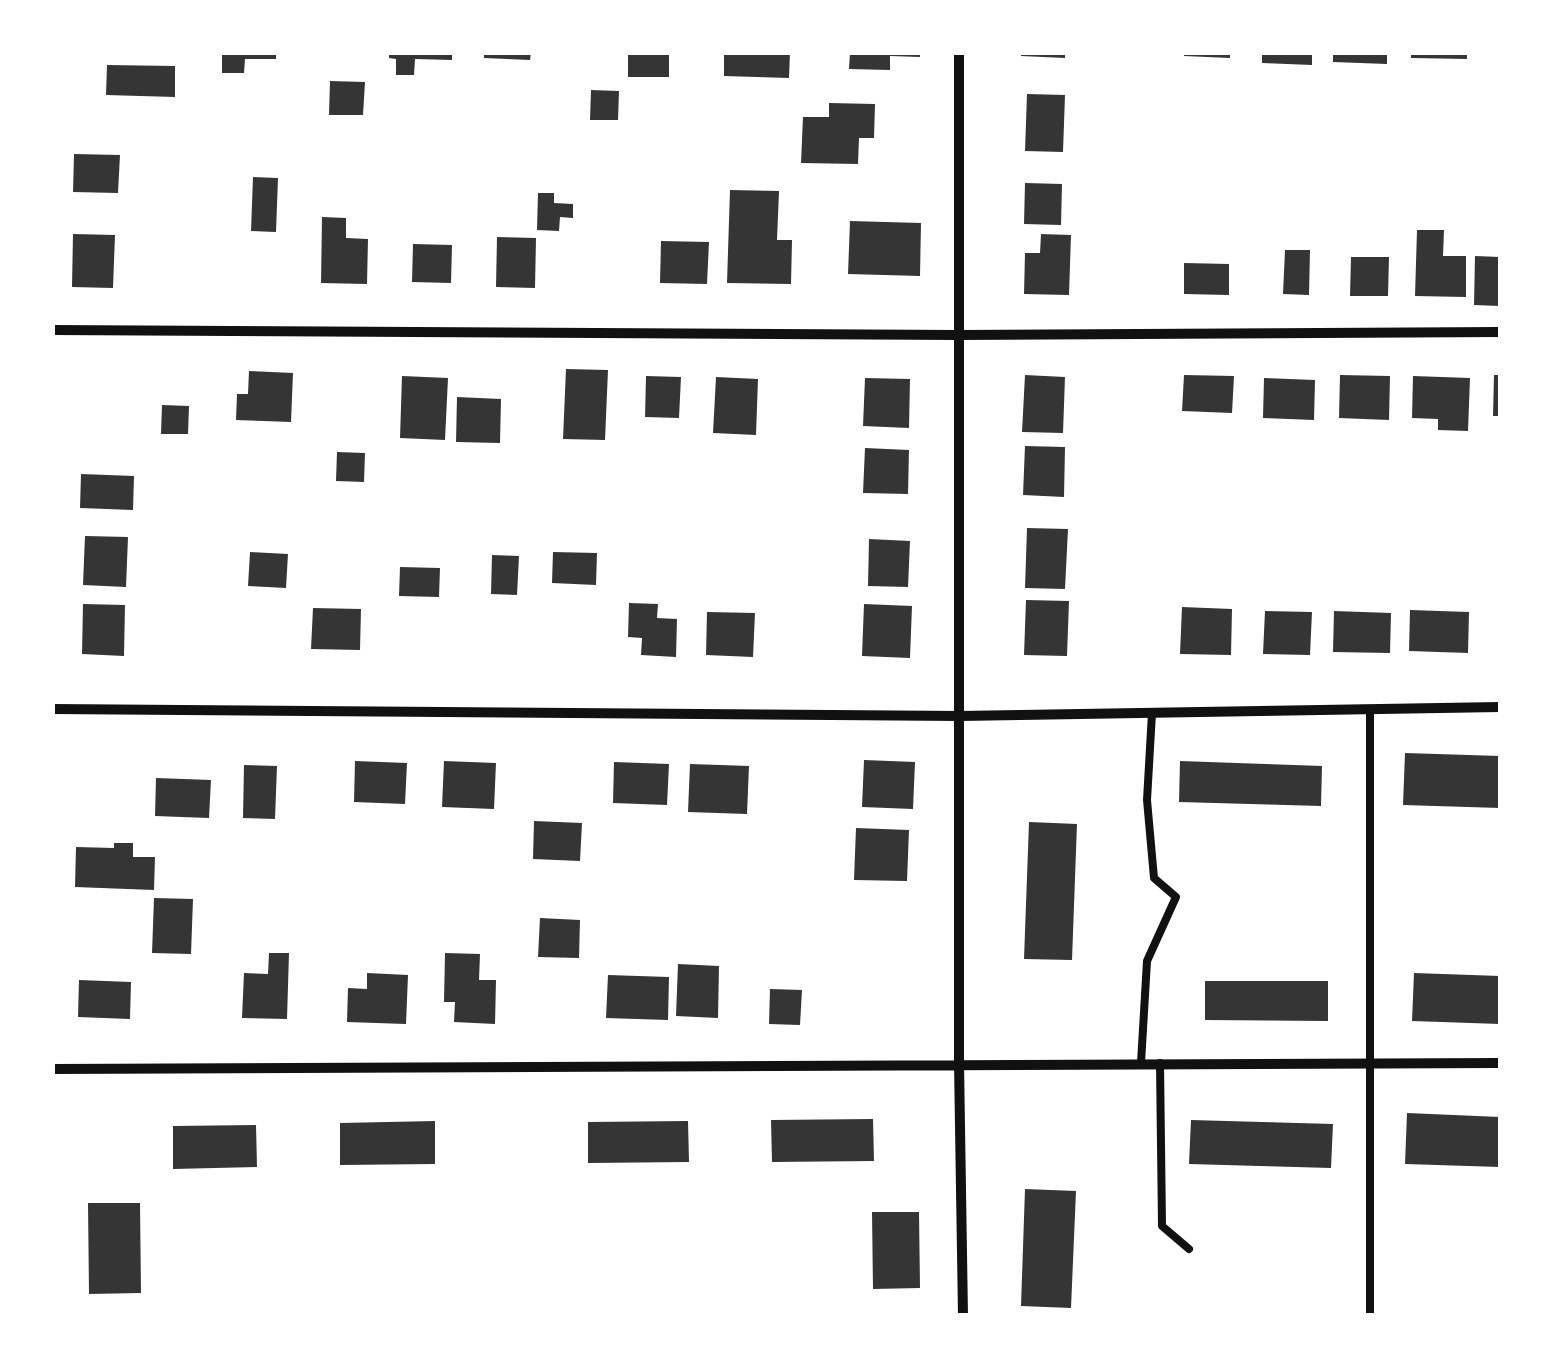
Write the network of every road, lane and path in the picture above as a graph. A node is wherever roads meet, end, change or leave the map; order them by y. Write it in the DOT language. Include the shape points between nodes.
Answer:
graph roads {
  1 [pos="958,52"];
  2 [pos="52,330"];
  3 [pos="1500,332"];
  4 [pos="958,335"];
  5 [pos="1500,708"];
  6 [pos="52,709"];
  7 [pos="1370,710"];
  8 [pos="1152,713"];
  9 [pos="960,716"];
  10 [pos="1368,1062"];
  11 [pos="1500,1062"];
  12 [pos="959,1063"];
  13 [pos="1141,1063"];
  14 [pos="1160,1063"];
  15 [pos="52,1069"];
  16 [pos="1189,1249"];
  17 [pos="963,1316"];
  18 [pos="1370,1316"];
  1 -- 4 [label="street"];
  2 -- 4 [label="street"];
  3 -- 4 [label="street"];
  4 -- 9 [label="street"];
  5 -- 7 [label="street"];
  6 -- 9 [label="street"];
  7 -- 8 [label="street"];
  7 -- 10 [label="lane"];
  8 -- 9 [label="street"];
  8 -- 13 [label="lane" via="1147,800 1154,878 1176,897 1146,962"];
  9 -- 12 [label="street"];
  10 -- 11 [label="street"];
  10 -- 14 [label="street"];
  10 -- 18 [label="lane"];
  12 -- 13 [label="street"];
  12 -- 15 [label="street"];
  12 -- 17 [label="street"];
  13 -- 14 [label="street"];
  14 -- 16 [label="lane" via="1162,1226"];
}
